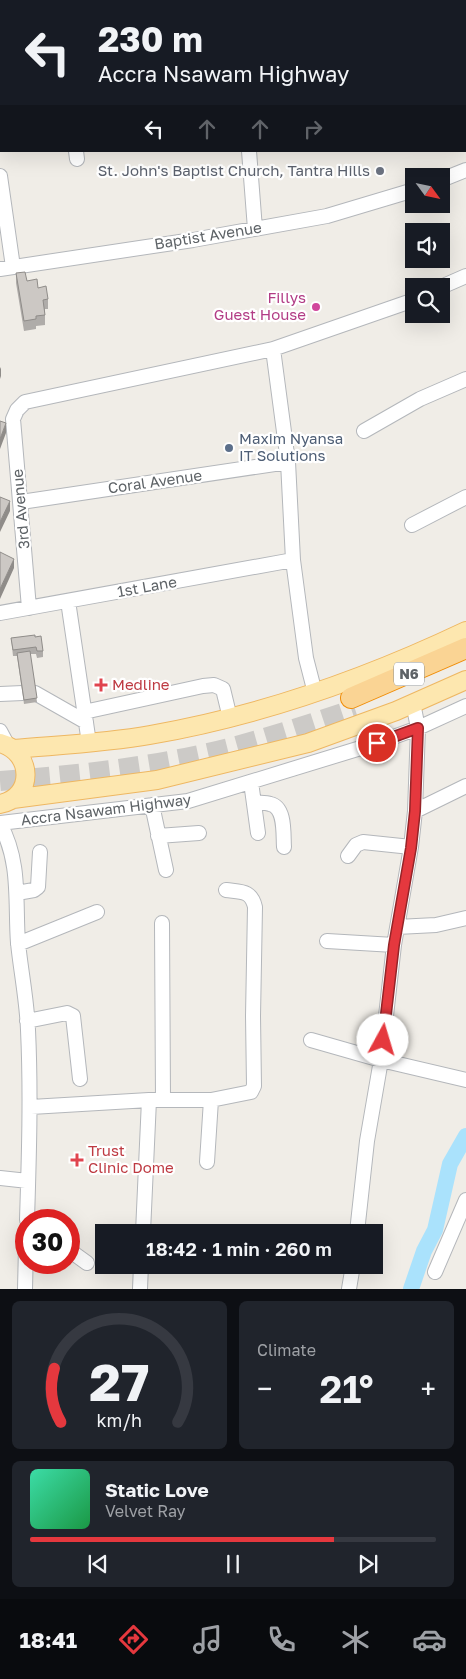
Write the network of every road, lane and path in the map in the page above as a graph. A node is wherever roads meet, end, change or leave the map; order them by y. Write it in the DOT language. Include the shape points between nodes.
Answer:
graph roads {
  1 [pos="249,152"];
  2 [pos="466,170"];
  3 [pos="0,176"];
  4 [pos="450,176"];
  5 [pos="405,193"];
  6 [pos="255,229"];
  7 [pos="7,268"];
  8 [pos="466,276"];
  9 [pos="450,284"];
  10 [pos="405,303"];
  11 [pos="274,348"];
  12 [pos="466,380"];
  13 [pos="364,431"];
  14 [pos="288,462"];
  15 [pos="466,497"];
  16 [pos="21,502"];
  17 [pos="412,525"];
  18 [pos="293,560"];
  19 [pos="68,601"];
  20 [pos="29,608"];
  21 [pos="0,613"];
  22 [pos="466,631"];
  23 [pos="466,648"];
  24 [pos="466,662"];
  25 [pos="466,680"];
  26 [pos="315,693"];
  27 [pos="0,694"];
  28 [pos="413,703"];
  29 [pos="466,706"];
  30 [pos="85,717"];
  31 [pos="230,718"];
  32 [pos="418,728"];
  33 [pos="6,742"];
  34 [pos="89,743"];
  35 [pos="251,782"];
  36 [pos="466,786"];
  37 [pos="8,801"];
  38 [pos="254,803"];
  39 [pos="152,805"];
  40 [pos="415,811"];
  41 [pos="2,825"];
  42 [pos="199,833"];
  43 [pos="258,833"];
  44 [pos="158,836"];
  45 [pos="284,848"];
  46 [pos="411,848"];
  47 [pos="40,852"];
  48 [pos="348,856"];
  49 [pos="166,870"];
  50 [pos="226,890"];
  51 [pos="17,893"];
  52 [pos="97,912"];
  53 [pos="466,918"];
  54 [pos="162,923"];
  55 [pos="397,927"];
  56 [pos="326,941"];
  57 [pos="18,944"];
  58 [pos="394,945"];
  59 [pos="27,1021"];
  60 [pos="311,1040"];
  61 [pos="381,1060"];
  62 [pos="80,1079"];
  63 [pos="466,1080"];
  64 [pos="149,1100"];
  65 [pos="163,1100"];
  66 [pos="211,1100"];
  67 [pos="31,1107"];
  68 [pos="207,1162"];
  69 [pos="0,1178"];
  70 [pos="28,1181"];
  71 [pos="466,1200"];
  72 [pos="27,1209"];
  73 [pos="143,1224"];
  74 [pos="358,1224"];
  75 [pos="80,1258"];
  76 [pos="87,1263"];
  77 [pos="435,1272"];
  78 [pos="25,1274"];
  79 [pos="141,1274"];
  80 [pos="351,1274"];
  81 [pos="25,1289"];
  82 [pos="140,1289"];
  83 [pos="349,1289"];
  1 -- 6 [label="street"];
  2 -- 4 [label="street"];
  3 -- 7 [label="street"];
  5 -- 6 [label="street, Baptist Avenue" via="328,216"];
  6 -- 7 [label="street, Baptist Avenue"];
  8 -- 9 [label="street"];
  10 -- 11 [label="street"];
  11 -- 14 [label="street"];
  11 -- 16 [label="street, 3rd Avenue" via="25,402 13,419"];
  12 -- 13 [label="street" via="420,399"];
  14 -- 16 [label="street, Coral Avenue"];
  14 -- 18 [label="street"];
  15 -- 17 [label="street"];
  16 -- 20 [label="street, 3rd Avenue"];
  18 -- 19 [label="street, 1st Lane"];
  18 -- 26 [label="street" via="306,658"];
  19 -- 20 [label="street, 1st Lane"];
  19 -- 30 [label="street"];
  20 -- 21 [label="street, 1st Lane"];
  22 -- 26 [label="main road"];
  23 -- 24 [label="highway, N6" via="353,703"];
  25 -- 28 [label="main road"];
  26 -- 31 [label="main road"];
  27 -- 30 [label="street" via="29,693"];
  28 -- 32 [label="street"];
  28 -- 37 [label="main road" via="308,744 211,768 157,780"];
  29 -- 32 [label="street, Accra Nsawam Highway"];
  30 -- 31 [label="street" via="214,685 223,689"];
  30 -- 34 [label="street"];
  31 -- 34 [label="main road"];
  32 -- 35 [label="street, Accra Nsawam Highway"];
  32 -- 40 [label="street"];
  33 -- 34 [label="main road"];
  33 -- 37 [label="main road" via="24,761 26,773 24,785"];
  35 -- 38 [label="street"];
  35 -- 39 [label="street, Accra Nsawam Highway" via="188,801"];
  36 -- 40 [label="street"];
  37 -- 41 [label="street"];
  38 -- 43 [label="street"];
  38 -- 45 [label="street" via="271,804 281,812"];
  39 -- 41 [label="street, Accra Nsawam Highway"];
  39 -- 44 [label="street"];
  40 -- 46 [label="street"];
  41 -- 51 [label="street" via="11,853"];
  42 -- 44 [label="street"];
  44 -- 49 [label="street"];
  46 -- 48 [label="street" via="363,842 356,845"];
  46 -- 55 [label="street"];
  47 -- 51 [label="street" via="38,888"];
  50 -- 66 [label="street" via="246,893 253,898 255,907 254,1086 246,1094"];
  51 -- 57 [label="street"];
  52 -- 57 [label="street"];
  53 -- 55 [label="street" via="436,925"];
  54 -- 65 [label="street"];
  55 -- 58 [label="street"];
  56 -- 58 [label="street"];
  57 -- 59 [label="street"];
  58 -- 61 [label="street"];
  59 -- 62 [label="street" via="67,1013 73,1016"];
  59 -- 67 [label="street"];
  60 -- 61 [label="street"];
  61 -- 63 [label="street"];
  61 -- 74 [label="street" via="367,1141"];
  64 -- 65 [label="street"];
  64 -- 67 [label="street"];
  64 -- 73 [label="street"];
  65 -- 66 [label="street"];
  66 -- 68 [label="street"];
  67 -- 70 [label="street"];
  69 -- 70 [label="street"];
  70 -- 72 [label="street"];
  71 -- 77 [label="street"];
  75 -- 76 [label="street"];
  78 -- 81 [label="street"];
  79 -- 82 [label="street"];
  80 -- 83 [label="street"];
}
